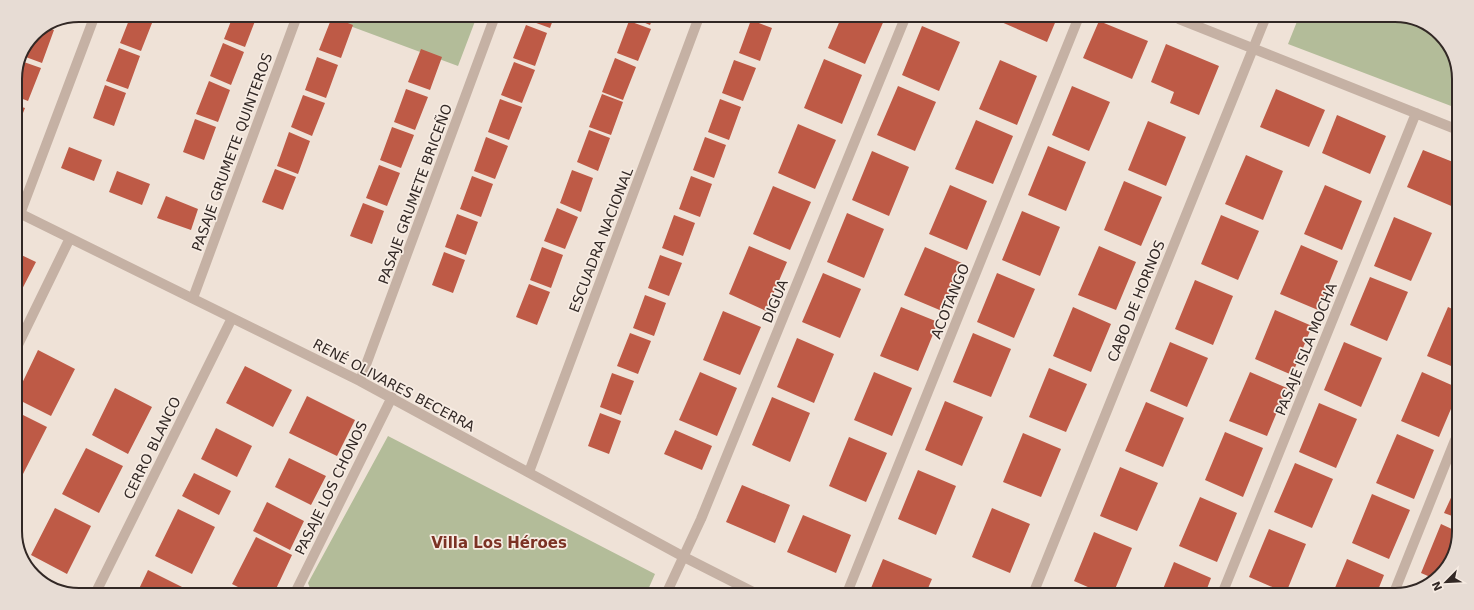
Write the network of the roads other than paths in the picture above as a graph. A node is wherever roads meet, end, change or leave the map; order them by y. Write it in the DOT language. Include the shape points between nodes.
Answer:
graph roads {
  1 [pos="92,22"];
  2 [pos="295,22"];
  3 [pos="493,22"];
  4 [pos="697,22"];
  5 [pos="903,22"];
  6 [pos="1076,22"];
  7 [pos="1187,22"];
  8 [pos="1264,22"];
  9 [pos="1254,48"];
  10 [pos="1416,113"];
  11 [pos="1452,128"];
  12 [pos="22,203"];
  13 [pos="22,215"];
  14 [pos="70,238"];
  15 [pos="193,298"];
  16 [pos="232,318"];
  17 [pos="22,337"];
  18 [pos="360,381"];
  19 [pos="392,397"];
  20 [pos="1452,448"];
  21 [pos="529,472"];
  22 [pos="684,557"];
  23 [pos="98,588"];
  24 [pos="297,588"];
  25 [pos="669,588"];
  26 [pos="745,588"];
  27 [pos="849,588"];
  28 [pos="1035,588"];
  29 [pos="1224,588"];
  30 [pos="1396,588"];
  1 -- 12 [label="street"];
  2 -- 15 [label="street, PASAJE GRUMETE QUINTEROS"];
  3 -- 18 [label="street, PASAJE GRUMETE BRICEÑO"];
  4 -- 21 [label="street, ESCUADRA NACIONAL"];
  5 -- 22 [label="street, DIGUA"];
  6 -- 27 [label="street, ACOTANGO"];
  7 -- 9 [label="street"];
  8 -- 9 [label="street, CABO DE HORNOS"];
  9 -- 10 [label="street"];
  9 -- 28 [label="street, CABO DE HORNOS"];
  10 -- 11 [label="street"];
  10 -- 29 [label="street, PASAJE ISLA MOCHA"];
  13 -- 14 [label="street, RENÉ OLIVARES BECERRA"];
  14 -- 15 [label="street, RENÉ OLIVARES BECERRA"];
  14 -- 17 [label="street"];
  15 -- 16 [label="street, RENÉ OLIVARES BECERRA"];
  16 -- 18 [label="street, RENÉ OLIVARES BECERRA"];
  16 -- 23 [label="street, CERRO BLANCO"];
  18 -- 19 [label="street, RENÉ OLIVARES BECERRA"];
  19 -- 21 [label="street, RENÉ OLIVARES BECERRA"];
  19 -- 24 [label="street, PASAJE LOS CHONOS"];
  20 -- 30 [label="street"];
  21 -- 22 [label="street, RENÉ OLIVARES BECERRA"];
  22 -- 25 [label="street, DIGUA"];
  22 -- 26 [label="street, RENÉ OLIVARES BECERRA"];
}
